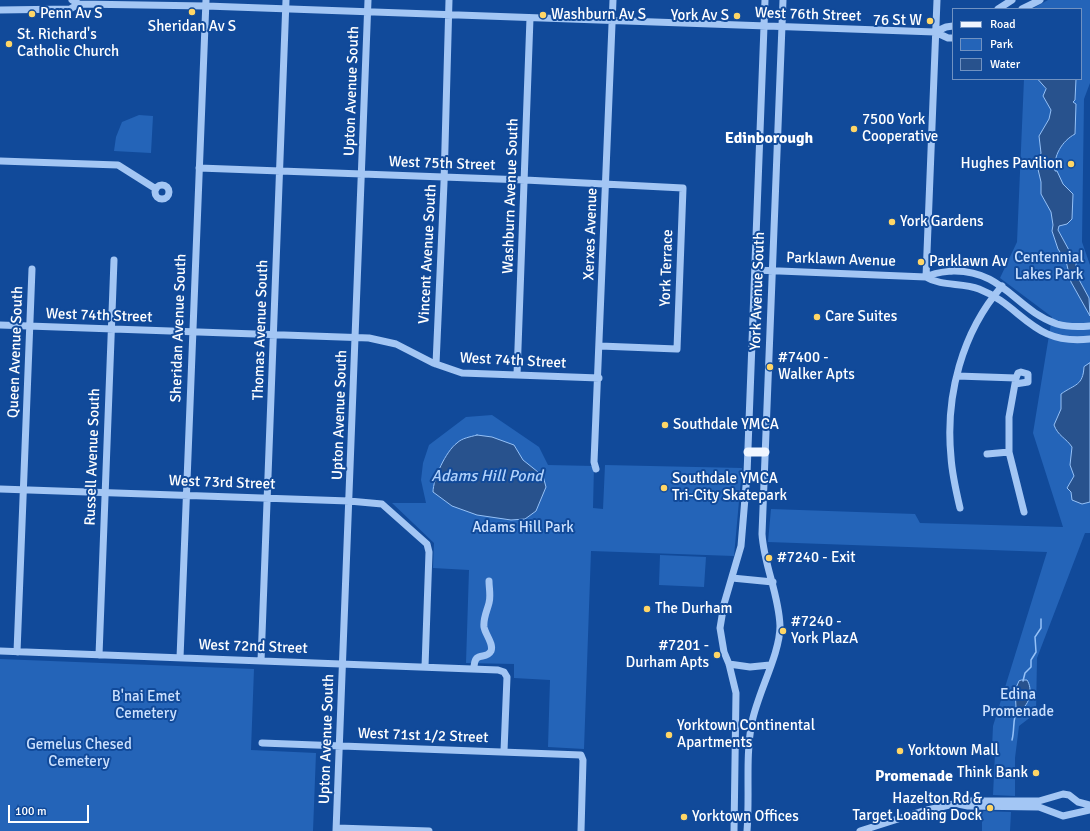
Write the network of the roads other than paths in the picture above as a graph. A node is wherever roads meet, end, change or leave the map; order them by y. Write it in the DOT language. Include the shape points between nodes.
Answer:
graph roads {
  1 [pos="72,0"];
  2 [pos="286,0"];
  3 [pos="368,0"];
  4 [pos="449,0"];
  5 [pos="613,0"];
  6 [pos="765,0"];
  7 [pos="783,0"];
  8 [pos="937,0"];
  9 [pos="1012,0"];
  10 [pos="1040,0"];
  11 [pos="206,3"];
  12 [pos="79,4"];
  13 [pos="1000,8"];
  14 [pos="1024,8"];
  15 [pos="286,9"];
  16 [pos="0,10"];
  17 [pos="368,12"];
  18 [pos="449,15"];
  19 [pos="530,18"];
  20 [pos="612,21"];
  21 [pos="764,26"];
  22 [pos="952,26"];
  23 [pos="782,27"];
  24 [pos="935,32"];
  25 [pos="952,38"];
  26 [pos="0,161"];
  27 [pos="199,168"];
  28 [pos="281,171"];
  29 [pos="362,174"];
  30 [pos="444,177"];
  31 [pos="525,180"];
  32 [pos="606,184"];
  33 [pos="156,188"];
  34 [pos="683,188"];
  35 [pos="114,260"];
  36 [pos="32,268"];
  37 [pos="754,270"];
  38 [pos="772,271"];
  39 [pos="926,277"];
  40 [pos="1002,286"];
  41 [pos="994,296"];
  42 [pos="0,325"];
  43 [pos="29,326"];
  44 [pos="1090,326"];
  45 [pos="111,329"];
  46 [pos="192,332"];
  47 [pos="274,335"];
  48 [pos="356,338"];
  49 [pos="1090,339"];
  50 [pos="600,346"];
  51 [pos="436,364"];
  52 [pos="517,375"];
  53 [pos="957,376"];
  54 [pos="598,378"];
  55 [pos="748,452"];
  56 [pos="765,452"];
  57 [pos="1009,452"];
  58 [pos="987,454"];
  59 [pos="596,469"];
  60 [pos="0,489"];
  61 [pos="23,490"];
  62 [pos="105,492"];
  63 [pos="186,495"];
  64 [pos="268,498"];
  65 [pos="349,501"];
  66 [pos="960,508"];
  67 [pos="1024,512"];
  68 [pos="732,578"];
  69 [pos="488,581"];
  70 [pos="773,582"];
  71 [pos="0,651"];
  72 [pos="17,652"];
  73 [pos="99,655"];
  74 [pos="180,658"];
  75 [pos="261,661"];
  76 [pos="343,664"];
  77 [pos="729,664"];
  78 [pos="770,666"];
  79 [pos="425,667"];
  80 [pos="474,669"];
  81 [pos="262,743"];
  82 [pos="340,746"];
  83 [pos="504,751"];
  84 [pos="1054,796"];
  85 [pos="1073,798"];
  86 [pos="956,804"];
  87 [pos="1090,805"];
  88 [pos="1090,810"];
  89 [pos="1052,812"];
  90 [pos="1072,813"];
  91 [pos="336,829"];
  92 [pos="429,831"];
  93 [pos="581,831"];
  94 [pos="734,831"];
  95 [pos="747,831"];
  96 [pos="860,831"];
  1 -- 12 [label="street, West 76th Street"];
  2 -- 15 [label="street, Thomas Avenue South"];
  3 -- 17 [label="street, Upton Avenue South"];
  4 -- 18 [label="street, Vincent Avenue South"];
  5 -- 20 [label="street, Xerxes Avenue"];
  6 -- 21 [label="street, York Avenue South"];
  7 -- 23 [label="street, York Avenue South"];
  8 -- 24 [label="street"];
  9 -- 13 [label="street"];
  10 -- 14 [label="street"];
  11 -- 12 [label="street, West 76th Street"];
  11 -- 15 [label="street, West 76th Street"];
  11 -- 27 [label="street, Sheridan Avenue South"];
  12 -- 16 [label="street, West 76th Street" via="70,9"];
  15 -- 17 [label="street, West 76th Street"];
  15 -- 28 [label="street, Thomas Avenue South"];
  17 -- 18 [label="street, West 76th Street"];
  17 -- 29 [label="street, Upton Avenue South"];
  18 -- 19 [label="street, West 76th Street"];
  18 -- 30 [label="street, Vincent Avenue South"];
  19 -- 20 [label="street, West 76th Street"];
  19 -- 31 [label="street, Washburn Avenue South"];
  20 -- 21 [label="street, West 76th Street"];
  20 -- 32 [label="street, Xerxes Avenue"];
  21 -- 23 [label="street, West 76th Street"];
  21 -- 37 [label="street, York Avenue South"];
  22 -- 24 [label="street, West 76th Street"];
  23 -- 24 [label="street, West 76th Street"];
  23 -- 38 [label="street, York Avenue South"];
  24 -- 25 [label="street, West 76th Street"];
  24 -- 39 [label="street"];
  26 -- 33 [label="street" via="118,165"];
  27 -- 28 [label="street, West 75th Street"];
  27 -- 46 [label="street, Sheridan Avenue South"];
  28 -- 29 [label="street, West 75th Street"];
  28 -- 47 [label="street, Thomas Avenue South"];
  29 -- 30 [label="street, West 75th Street"];
  29 -- 48 [label="street, Upton Avenue South"];
  30 -- 31 [label="street, West 75th Street"];
  30 -- 51 [label="street, Vincent Avenue South"];
  31 -- 32 [label="street, West 75th Street"];
  31 -- 52 [label="street, Washburn Avenue South"];
  32 -- 34 [label="street, West 75th Street"];
  32 -- 50 [label="street, Xerxes Avenue"];
  34 -- 50 [label="street, York Terrace" via="677,349"];
  35 -- 45 [label="street, Russell Avenue South"];
  36 -- 43 [label="street, Queen Avenue South"];
  37 -- 38 [label="street, Parklawn Avenue"];
  37 -- 55 [label="street, York Avenue South"];
  38 -- 39 [label="street, Parklawn Avenue"];
  38 -- 56 [label="street, York Avenue South"];
  39 -- 40 [label="street, Parklawn Avenue" via="935,272 966,272 983,276"];
  39 -- 41 [label="street, Parklawn Avenue" via="935,282 977,288"];
  40 -- 41 [label="street"];
  40 -- 44 [label="street, Parklawn Avenue" via="1046,319 1065,326"];
  41 -- 49 [label="street, Parklawn Avenue" via="1038,330 1064,339"];
  41 -- 53 [label="street" via="968,338"];
  42 -- 43 [label="street, West 74th Street"];
  43 -- 45 [label="street, West 74th Street"];
  43 -- 61 [label="street, Queen Avenue South"];
  45 -- 46 [label="street, West 74th Street"];
  45 -- 62 [label="street, Russell Avenue South"];
  46 -- 47 [label="street, West 74th Street"];
  46 -- 63 [label="street, Sheridan Avenue South"];
  47 -- 48 [label="street, West 74th Street"];
  47 -- 64 [label="street, Thomas Avenue South"];
  48 -- 51 [label="street, West 74th Street" via="396,344"];
  48 -- 65 [label="street, Upton Avenue South"];
  50 -- 54 [label="street, Xerxes Avenue"];
  51 -- 52 [label="street, West 74th Street" via="462,373"];
  52 -- 54 [label="street, West 74th Street"];
  53 -- 57 [label="street" via="1015,381 1009,417"];
  53 -- 66 [label="street" via="951,406 950,437 951,459"];
  54 -- 59 [label="street, Xerxes Avenue" via="594,462"];
  55 -- 56 [label="main road"];
  55 -- 68 [label="street, York Avenue South" via="742,532"];
  56 -- 70 [label="street, York Avenue South" via="762,534 766,563"];
  57 -- 58 [label="street"];
  57 -- 67 [label="street"];
  60 -- 61 [label="street, West 73rd Street"];
  61 -- 62 [label="street, West 73rd Street"];
  61 -- 72 [label="street, Queen Avenue South"];
  62 -- 63 [label="street, West 73rd Street"];
  62 -- 73 [label="street, Russell Avenue South"];
  63 -- 64 [label="street, West 73rd Street"];
  63 -- 74 [label="street, Sheridan Avenue South"];
  64 -- 65 [label="street, West 73rd Street"];
  64 -- 75 [label="street, Thomas Avenue South"];
  65 -- 76 [label="street, Upton Avenue South"];
  65 -- 79 [label="street, West 73rd Street" via="382,504 427,544 429,552"];
  68 -- 70 [label="street"];
  68 -- 77 [label="street, York Avenue South" via="720,628"];
  69 -- 80 [label="street" via="489,602 484,626 492,646 489,653 477,657"];
  70 -- 78 [label="street, York Avenue South" via="780,628"];
  71 -- 72 [label="street, West 72nd Street"];
  72 -- 73 [label="street, West 72nd Street"];
  73 -- 74 [label="street, West 72nd Street"];
  74 -- 75 [label="street, West 72nd Street"];
  75 -- 76 [label="street, West 72nd Street"];
  76 -- 79 [label="street, West 72nd Street"];
  76 -- 82 [label="street, Upton Avenue South"];
  77 -- 78 [label="street"];
  77 -- 94 [label="street, York Avenue South" via="736,692"];
  78 -- 95 [label="street, York Avenue South" via="757,698 752,723"];
  79 -- 80 [label="street, West 72nd Street"];
  80 -- 83 [label="street, West 72nd Street" via="498,670 504,672 507,677"];
  81 -- 82 [label="street, West 71st 1/2 Street"];
  82 -- 83 [label="street, West 71st 1/2 Street"];
  82 -- 91 [label="street, Upton Avenue South"];
  83 -- 93 [label="street, West 71st 1/2 Street" via="583,757"];
  84 -- 85 [label="street" via="1063,794"];
  84 -- 86 [label="street" via="1039,801 967,800"];
  84 -- 89 [label="street" via="1050,804"];
  85 -- 87 [label="street"];
  85 -- 90 [label="street" via="1075,807"];
  86 -- 89 [label="street" via="1039,807"];
  86 -- 96 [label="street" via="923,811"];
  88 -- 90 [label="street"];
  89 -- 90 [label="street" via="1063,816"];
  91 -- 92 [label="street"];
}
